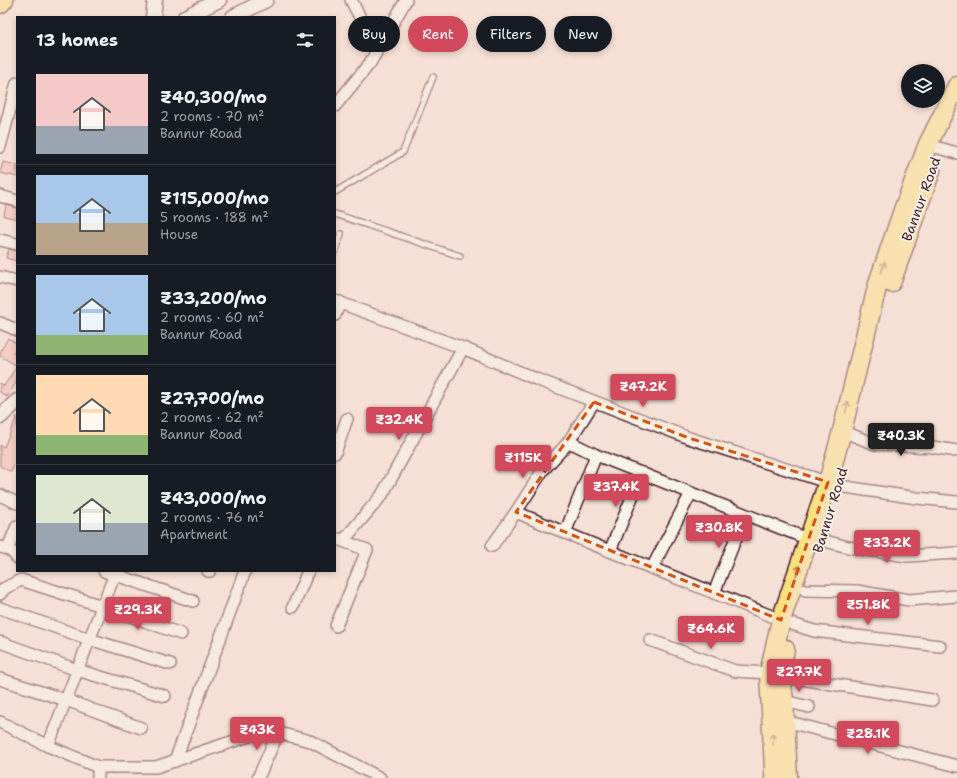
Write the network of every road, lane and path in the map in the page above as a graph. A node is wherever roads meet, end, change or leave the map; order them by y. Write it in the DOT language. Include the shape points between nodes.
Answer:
graph roads {
  1 [pos="4,0"];
  2 [pos="155,0"];
  3 [pos="219,0"];
  4 [pos="266,0"];
  5 [pos="351,0"];
  6 [pos="406,0"];
  7 [pos="0,4"];
  8 [pos="240,15"];
  9 [pos="153,16"];
  10 [pos="187,16"];
  11 [pos="359,16"];
  12 [pos="397,16"];
  13 [pos="376,52"];
  14 [pos="433,78"];
  15 [pos="957,86"];
  16 [pos="16,87"];
  17 [pos="336,105"];
  18 [pos="957,110"];
  19 [pos="1,140"];
  20 [pos="934,146"];
  21 [pos="957,153"];
  22 [pos="336,191"];
  23 [pos="0,196"];
  24 [pos="16,201"];
  25 [pos="336,214"];
  26 [pos="342,234"];
  27 [pos="0,240"];
  28 [pos="16,244"];
  29 [pos="336,249"];
  30 [pos="460,256"];
  31 [pos="0,277"];
  32 [pos="16,281"];
  33 [pos="337,301"];
  34 [pos="0,323"];
  35 [pos="16,330"];
  36 [pos="463,348"];
  37 [pos="16,401"];
  38 [pos="594,402"];
  39 [pos="0,417"];
  40 [pos="348,419"];
  41 [pos="852,435"];
  42 [pos="567,444"];
  43 [pos="336,450"];
  44 [pos="957,451"];
  45 [pos="596,455"];
  46 [pos="642,473"];
  47 [pos="833,484"];
  48 [pos="691,493"];
  49 [pos="0,495"];
  50 [pos="957,502"];
  51 [pos="16,503"];
  52 [pos="516,512"];
  53 [pos="745,515"];
  54 [pos="16,528"];
  55 [pos="565,533"];
  56 [pos="339,540"];
  57 [pos="814,540"];
  58 [pos="492,546"];
  59 [pos="4,547"];
  60 [pos="610,551"];
  61 [pos="957,553"];
  62 [pos="16,555"];
  63 [pos="652,568"];
  64 [pos="112,572"];
  65 [pos="245,572"];
  66 [pos="308,572"];
  67 [pos="21,576"];
  68 [pos="805,590"];
  69 [pos="714,593"];
  70 [pos="0,594"];
  71 [pos="957,596"];
  72 [pos="193,601"];
  73 [pos="102,606"];
  74 [pos="292,607"];
  75 [pos="0,608"];
  76 [pos="786,622"];
  77 [pos="336,626"];
  78 [pos="181,634"];
  79 [pos="89,639"];
  80 [pos="650,640"];
  81 [pos="0,642"];
  82 [pos="940,646"];
  83 [pos="170,664"];
  84 [pos="77,670"];
  85 [pos="775,674"];
  86 [pos="0,679"];
  87 [pos="165,696"];
  88 [pos="66,700"];
  89 [pos="932,700"];
  90 [pos="784,702"];
  91 [pos="809,707"];
  92 [pos="785,721"];
  93 [pos="0,722"];
  94 [pos="141,728"];
  95 [pos="278,733"];
  96 [pos="48,746"];
  97 [pos="175,761"];
  98 [pos="957,766"];
  99 [pos="98,772"];
  100 [pos="258,778"];
  101 [pos="380,778"];
  102 [pos="774,778"];
  103 [pos="788,778"];
  1 -- 7 [label="main road"];
  2 -- 9 [label="street"];
  3 -- 10 [label="street"];
  4 -- 8 [label="street"];
  5 -- 11 [label="street"];
  6 -- 12 [label="street"];
  13 -- 17 [label="street"];
  14 -- 22 [label="lane" via="403,152"];
  15 -- 20 [label="main road"];
  16 -- 19 [label="street"];
  18 -- 20 [label="main road, Bannur Road"];
  20 -- 21 [label="street"];
  20 -- 41 [label="main road, Bannur Road" via="889,288"];
  47 -- 20 [label="main road, one-way" via="878,283 902,213"];
  23 -- 24 [label="street"];
  25 -- 30 [label="lane"];
  26 -- 29 [label="lane"];
  27 -- 28 [label="street"];
  31 -- 32 [label="street"];
  33 -- 36 [label="street"];
  34 -- 35 [label="street"];
  36 -- 38 [label="street"];
  36 -- 56 [label="street" via="382,495"];
  37 -- 39 [label="street"];
  38 -- 42 [label="street"];
  38 -- 47 [label="street" via="689,438"];
  40 -- 43 [label="street"];
  41 -- 44 [label="street" via="875,444"];
  41 -- 47 [label="main road, Bannur Road"];
  42 -- 45 [label="street" via="574,444"];
  42 -- 52 [label="street" via="543,470"];
  45 -- 46 [label="street"];
  45 -- 55 [label="street"];
  46 -- 48 [label="street"];
  46 -- 60 [label="street"];
  47 -- 50 [label="street"];
  47 -- 57 [label="main road, Bannur Road"];
  48 -- 53 [label="street"];
  48 -- 63 [label="street"];
  49 -- 51 [label="street"];
  52 -- 55 [label="street"];
  52 -- 58 [label="street"];
  53 -- 57 [label="street"];
  53 -- 69 [label="street"];
  54 -- 59 [label="street"];
  55 -- 60 [label="street"];
  56 -- 77 [label="street" via="367,550"];
  57 -- 61 [label="street" via="907,556"];
  57 -- 68 [label="main road, Bannur Road"];
  76 -- 57 [label="main road, one-way"];
  59 -- 62 [label="street"];
  60 -- 63 [label="street"];
  63 -- 69 [label="street"];
  64 -- 72 [label="street"];
  64 -- 73 [label="street"];
  65 -- 97 [label="street"];
  66 -- 74 [label="street"];
  67 -- 70 [label="street"];
  67 -- 73 [label="street"];
  68 -- 71 [label="street" via="857,591 909,600"];
  68 -- 76 [label="main road, Bannur Road"];
  69 -- 76 [label="street"];
  73 -- 78 [label="street"];
  73 -- 79 [label="street"];
  75 -- 79 [label="street"];
  76 -- 82 [label="street" via="814,631"];
  76 -- 85 [label="main road, Bannur Road" via="782,663"];
  79 -- 83 [label="street"];
  79 -- 84 [label="street"];
  80 -- 85 [label="street" via="735,671"];
  81 -- 84 [label="street"];
  84 -- 87 [label="street"];
  84 -- 88 [label="street"];
  85 -- 89 [label="street"];
  85 -- 90 [label="main road, Bannur Road" via="782,684"];
  102 -- 85 [label="main road, one-way"];
  86 -- 88 [label="street"];
  88 -- 94 [label="street"];
  88 -- 96 [label="street"];
  90 -- 91 [label="street"];
  90 -- 92 [label="main road, Bannur Road"];
  92 -- 98 [label="street"];
  92 -- 103 [label="main road, Bannur Road"];
  93 -- 96 [label="street"];
  95 -- 97 [label="street" via="267,730"];
  95 -- 100 [label="street"];
  95 -- 101 [label="street" via="310,741"];
  96 -- 99 [label="street"];
  97 -- 99 [label="street" via="156,767"];
}
